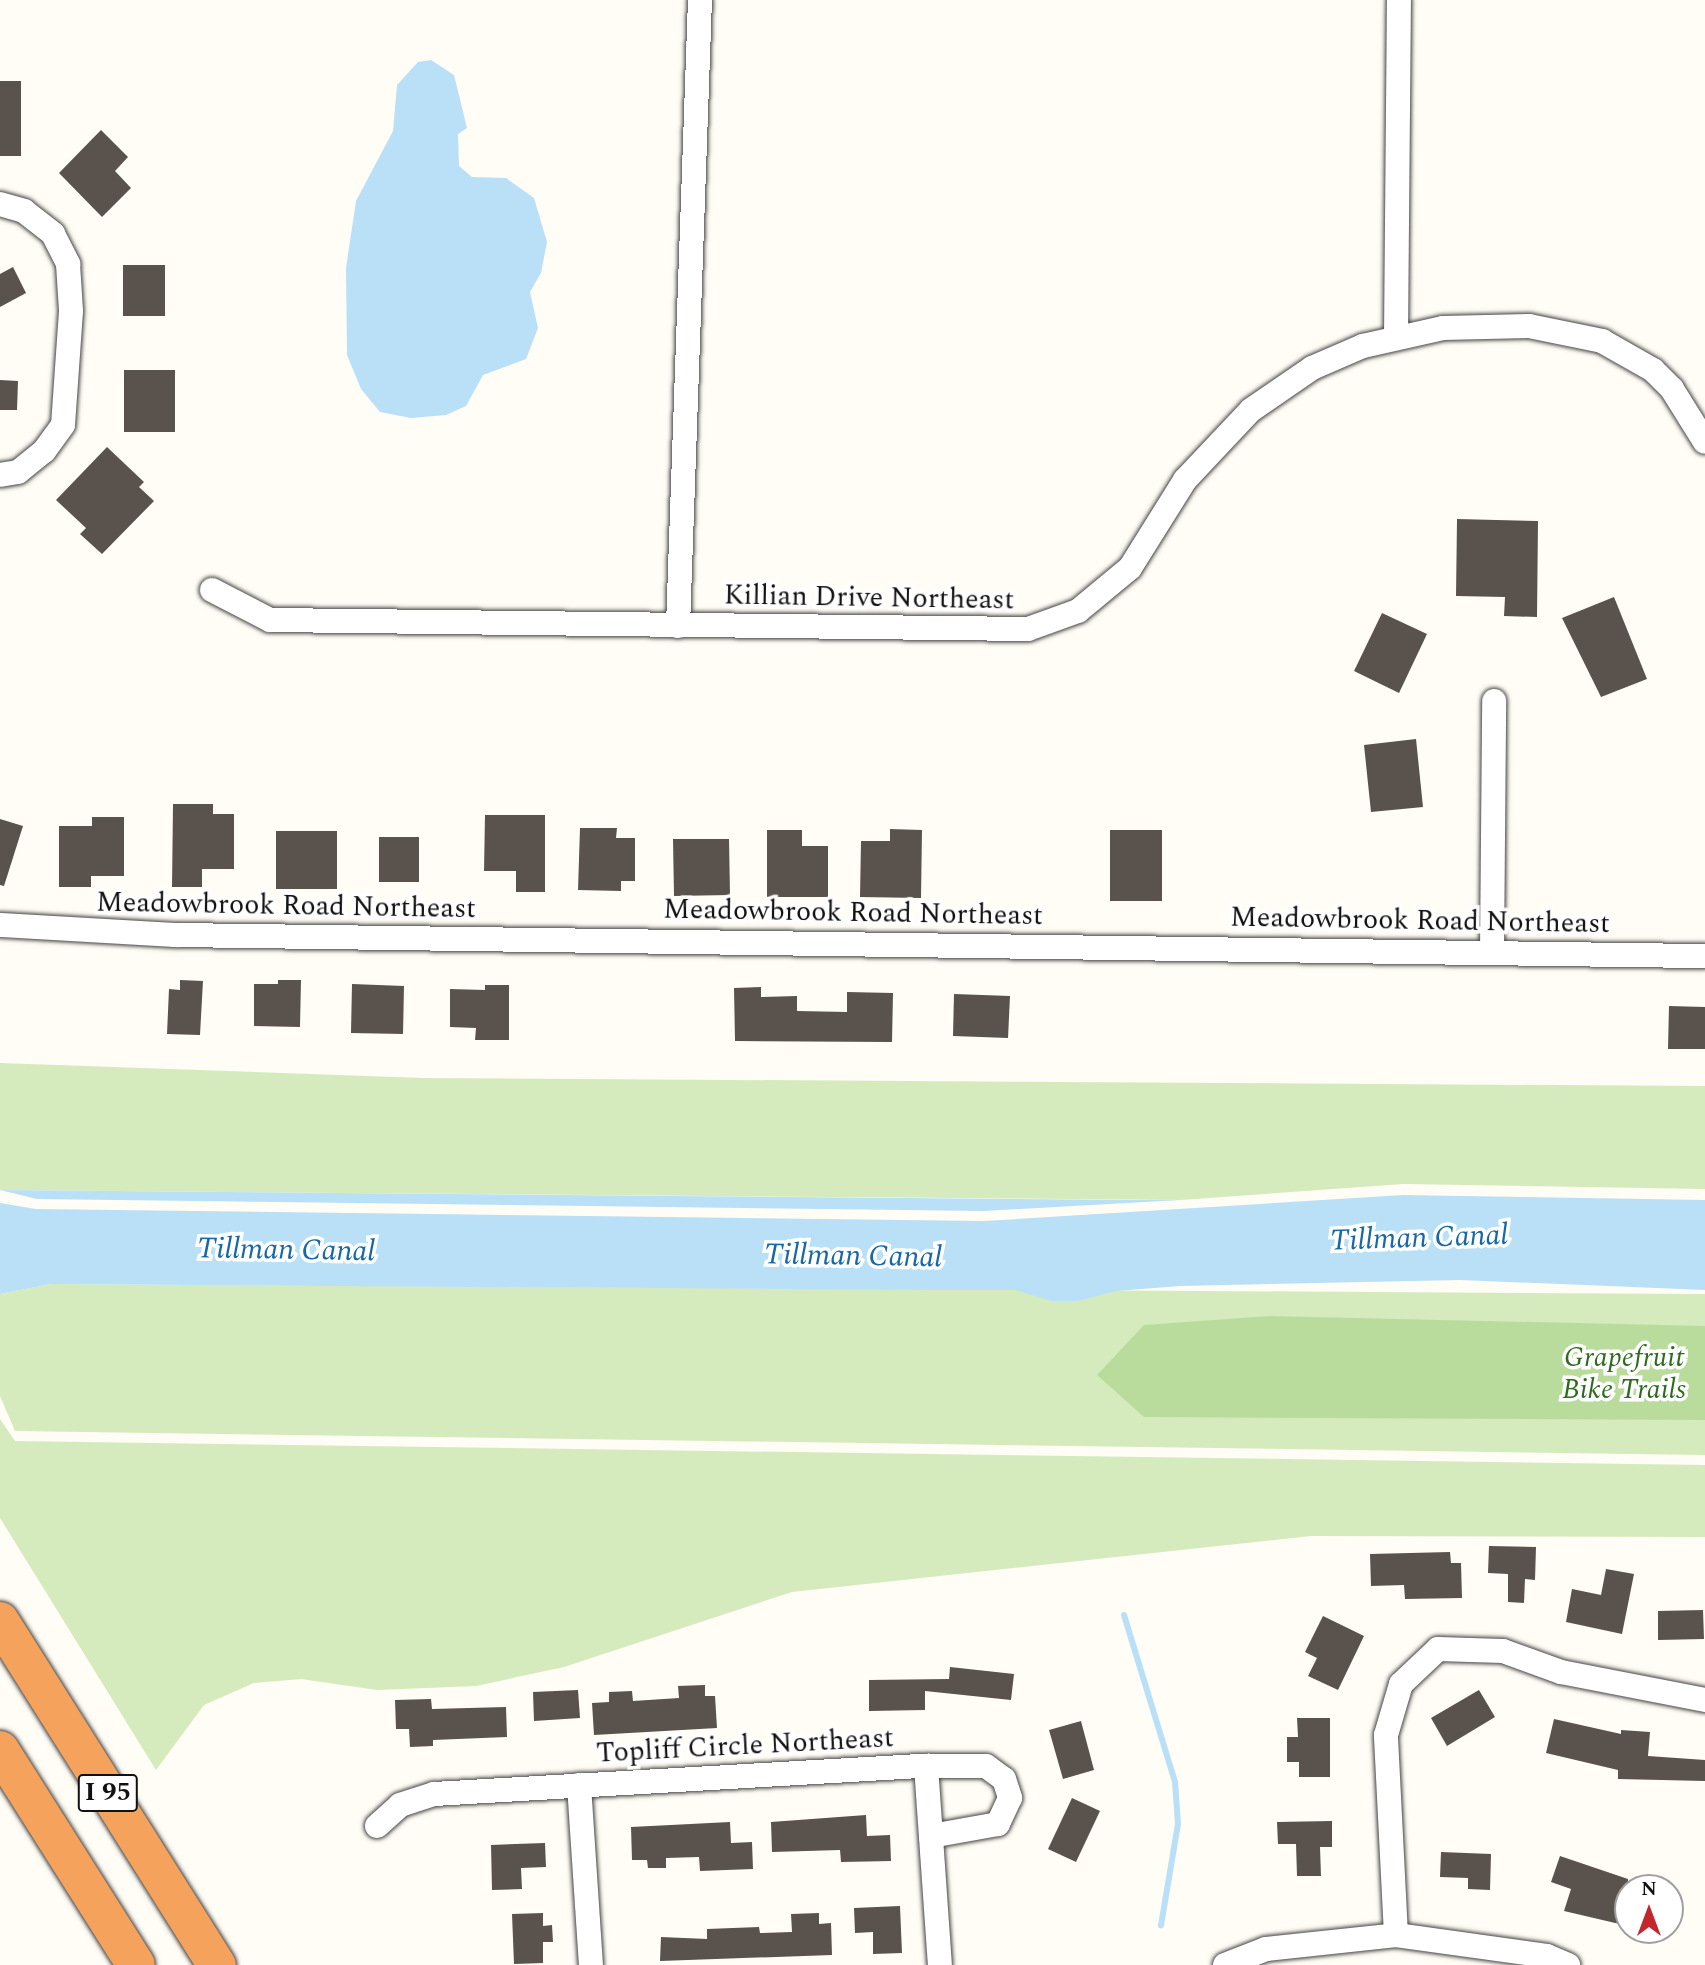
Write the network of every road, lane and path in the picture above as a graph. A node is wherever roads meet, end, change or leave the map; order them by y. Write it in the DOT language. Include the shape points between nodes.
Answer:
graph roads {
  1 [pos="701,0"];
  2 [pos="1399,0"];
  3 [pos="0,204"];
  4 [pos="1396,337"];
  5 [pos="1705,442"];
  6 [pos="0,475"];
  7 [pos="212,590"];
  8 [pos="678,626"];
  9 [pos="1494,701"];
  10 [pos="0,925"];
  11 [pos="1493,952"];
  12 [pos="1705,956"];
  13 [pos="0,1621"];
  14 [pos="1705,1700"];
  15 [pos="0,1750"];
  16 [pos="926,1766"];
  17 [pos="579,1785"];
  18 [pos="377,1826"];
  19 [pos="931,1836"];
  20 [pos="1396,1935"];
  21 [pos="136,1965"];
  22 [pos="217,1965"];
  23 [pos="591,1965"];
  24 [pos="940,1965"];
  25 [pos="1225,1965"];
  26 [pos="1568,1965"];
  1 -- 8 [label="street"];
  2 -- 4 [label="street"];
  3 -- 6 [label="street" via="24,211 53,234 68,264 71,311 63,425 35,458 18,471"];
  4 -- 5 [label="street, Killian Drive Northeast" via="1488,325 1572,332 1602,341 1653,370 1672,389"];
  4 -- 8 [label="street, Killian Drive Northeast" via="1312,368 1251,410 1185,480 1129,568 1078,611 1028,629 985,632"];
  7 -- 8 [label="street, Killian Drive Northeast" via="270,620"];
  9 -- 11 [label="street"];
  10 -- 11 [label="street, Meadowbrook Road Northeast" via="176,935"];
  11 -- 12 [label="street, Meadowbrook Road Northeast"];
  13 -- 22 [label="highway, I 95"];
  14 -- 20 [label="street" via="1561,1671 1503,1651 1438,1648 1401,1684 1386,1735"];
  15 -- 21 [label="highway, I 95"];
  16 -- 17 [label="street, Topliff Circle Northeast"];
  16 -- 19 [label="street, Topliff Circle Northeast"];
  16 -- 19 [label="street" via="986,1766 1004,1779 1010,1798 998,1824"];
  17 -- 18 [label="street, Topliff Circle Northeast" via="434,1794 400,1805"];
  17 -- 23 [label="street"];
  19 -- 24 [label="street, Topliff Circle Northeast"];
  20 -- 25 [label="street" via="1266,1949"];
  20 -- 26 [label="street" via="1547,1956"];
}
